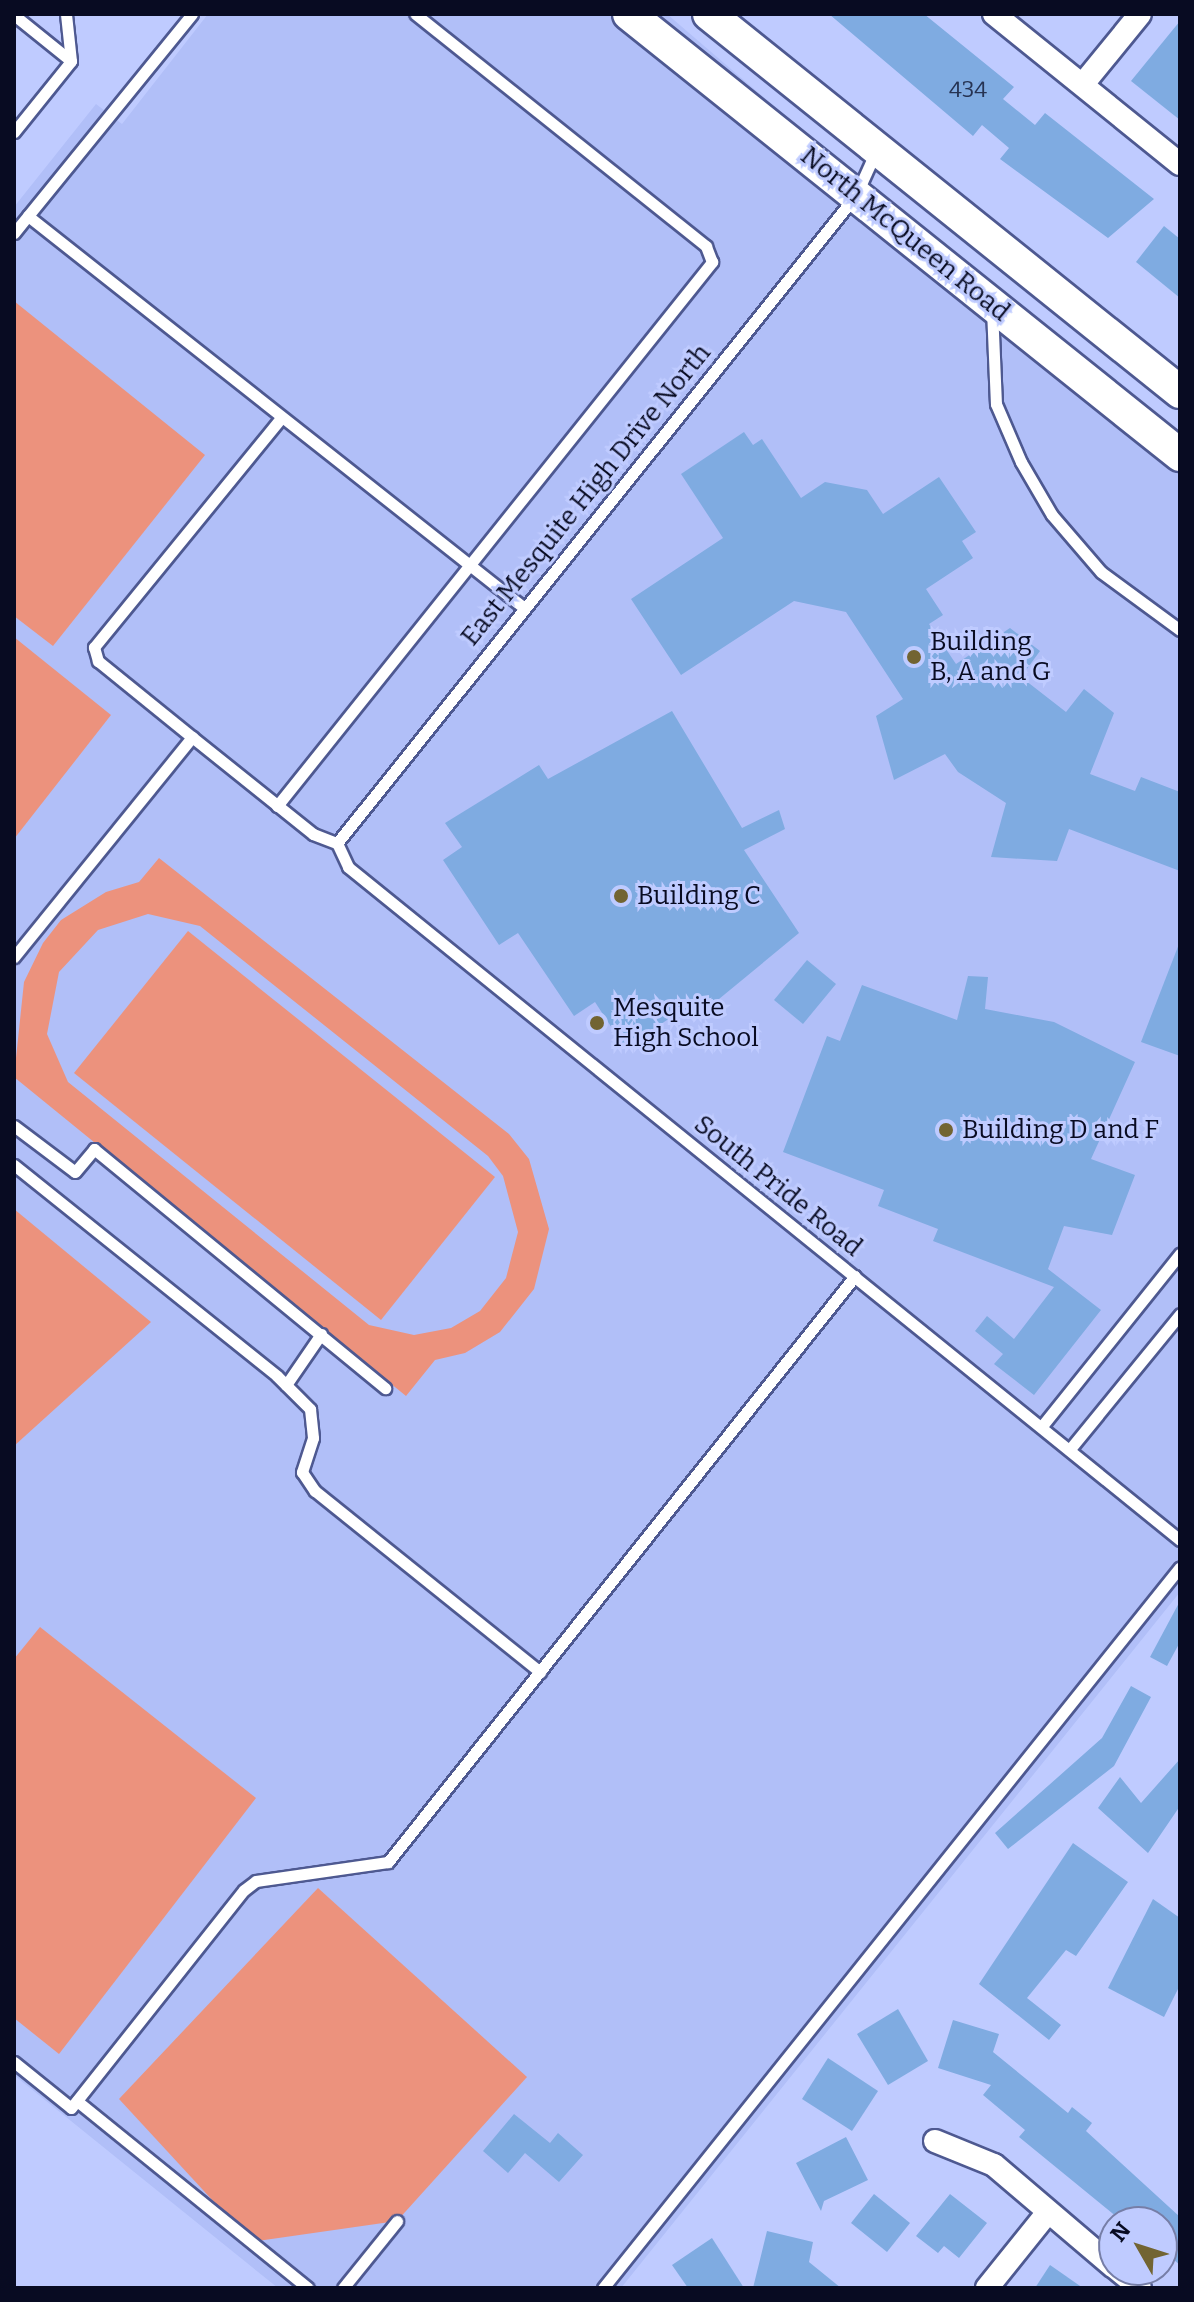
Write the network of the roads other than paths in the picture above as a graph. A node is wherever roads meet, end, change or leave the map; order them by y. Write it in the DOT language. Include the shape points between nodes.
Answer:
graph roads {
  1 [pos="66,14"];
  2 [pos="192,14"];
  3 [pos="415,14"];
  4 [pos="629,14"];
  5 [pos="709,14"];
  6 [pos="994,14"];
  7 [pos="1140,14"];
  8 [pos="14,15"];
  9 [pos="71,61"];
  10 [pos="1083,84"];
  11 [pos="14,132"];
  12 [pos="877,150"];
  13 [pos="1180,164"];
  14 [pos="856,195"];
  15 [pos="28,216"];
  16 [pos="14,233"];
  17 [pos="992,305"];
  18 [pos="1180,392"];
  19 [pos="281,418"];
  20 [pos="1180,455"];
  21 [pos="470,566"];
  22 [pos="523,607"];
  23 [pos="1180,630"];
  24 [pos="192,737"];
  25 [pos="277,806"];
  26 [pos="337,843"];
  27 [pos="14,957"];
  28 [pos="14,1126"];
  29 [pos="14,1165"];
  30 [pos="1180,1254"];
  31 [pos="855,1276"];
  32 [pos="1180,1314"];
  33 [pos="321,1334"];
  34 [pos="286,1385"];
  35 [pos="385,1388"];
  36 [pos="1042,1426"];
  37 [pos="1070,1449"];
  38 [pos="1180,1540"];
  39 [pos="1180,1567"];
  40 [pos="540,1672"];
  41 [pos="14,2062"];
  42 [pos="77,2101"];
  43 [pos="935,2141"];
  44 [pos="1048,2212"];
  45 [pos="397,2221"];
  46 [pos="1098,2253"];
  47 [pos="308,2288"];
  48 [pos="343,2288"];
  49 [pos="603,2288"];
  50 [pos="987,2288"];
  1 -- 9 [label="lane"];
  2 -- 15 [label="lane"];
  3 -- 21 [label="lane" via="713,253 709,270"];
  4 -- 14 [label="main road, North McQueen Road"];
  5 -- 12 [label="main road, North McQueen Road"];
  6 -- 10 [label="street"];
  7 -- 10 [label="street"];
  8 -- 9 [label="lane"];
  9 -- 11 [label="lane"];
  10 -- 13 [label="street"];
  12 -- 14 [label="lane, East Mesquite High Drive North"];
  12 -- 18 [label="main road, North McQueen Road"];
  14 -- 17 [label="main road, North McQueen Road"];
  14 -- 22 [label="lane, East Mesquite High Drive North"];
  15 -- 16 [label="lane"];
  15 -- 19 [label="lane"];
  17 -- 20 [label="main road, North McQueen Road"];
  17 -- 23 [label="lane" via="987,336 996,404 1021,462 1052,515 1101,572"];
  19 -- 21 [label="lane"];
  19 -- 24 [label="lane" via="94,647 98,661"];
  21 -- 22 [label="lane"];
  21 -- 25 [label="lane"];
  22 -- 26 [label="lane, East Mesquite High Drive North"];
  24 -- 25 [label="lane"];
  24 -- 27 [label="lane"];
  25 -- 26 [label="lane"];
  26 -- 31 [label="lane, South Pride Road" via="348,867"];
  28 -- 33 [label="lane" via="75,1172 94,1149"];
  29 -- 34 [label="lane"];
  30 -- 36 [label="lane"];
  31 -- 36 [label="lane, South Pride Road"];
  31 -- 40 [label="lane"];
  32 -- 37 [label="lane"];
  33 -- 34 [label="lane"];
  33 -- 35 [label="lane"];
  34 -- 40 [label="lane" via="310,1409 313,1438 302,1472 315,1491"];
  36 -- 37 [label="lane, South Pride Road"];
  37 -- 38 [label="lane, South Pride Road"];
  39 -- 49 [label="lane"];
  40 -- 42 [label="lane" via="388,1862 256,1881 244,1890"];
  41 -- 42 [label="lane" via="71,2108"];
  42 -- 47 [label="lane"];
  43 -- 44 [label="street" via="994,2165"];
  44 -- 46 [label="street"];
  44 -- 50 [label="street"];
  45 -- 48 [label="lane"];
}
